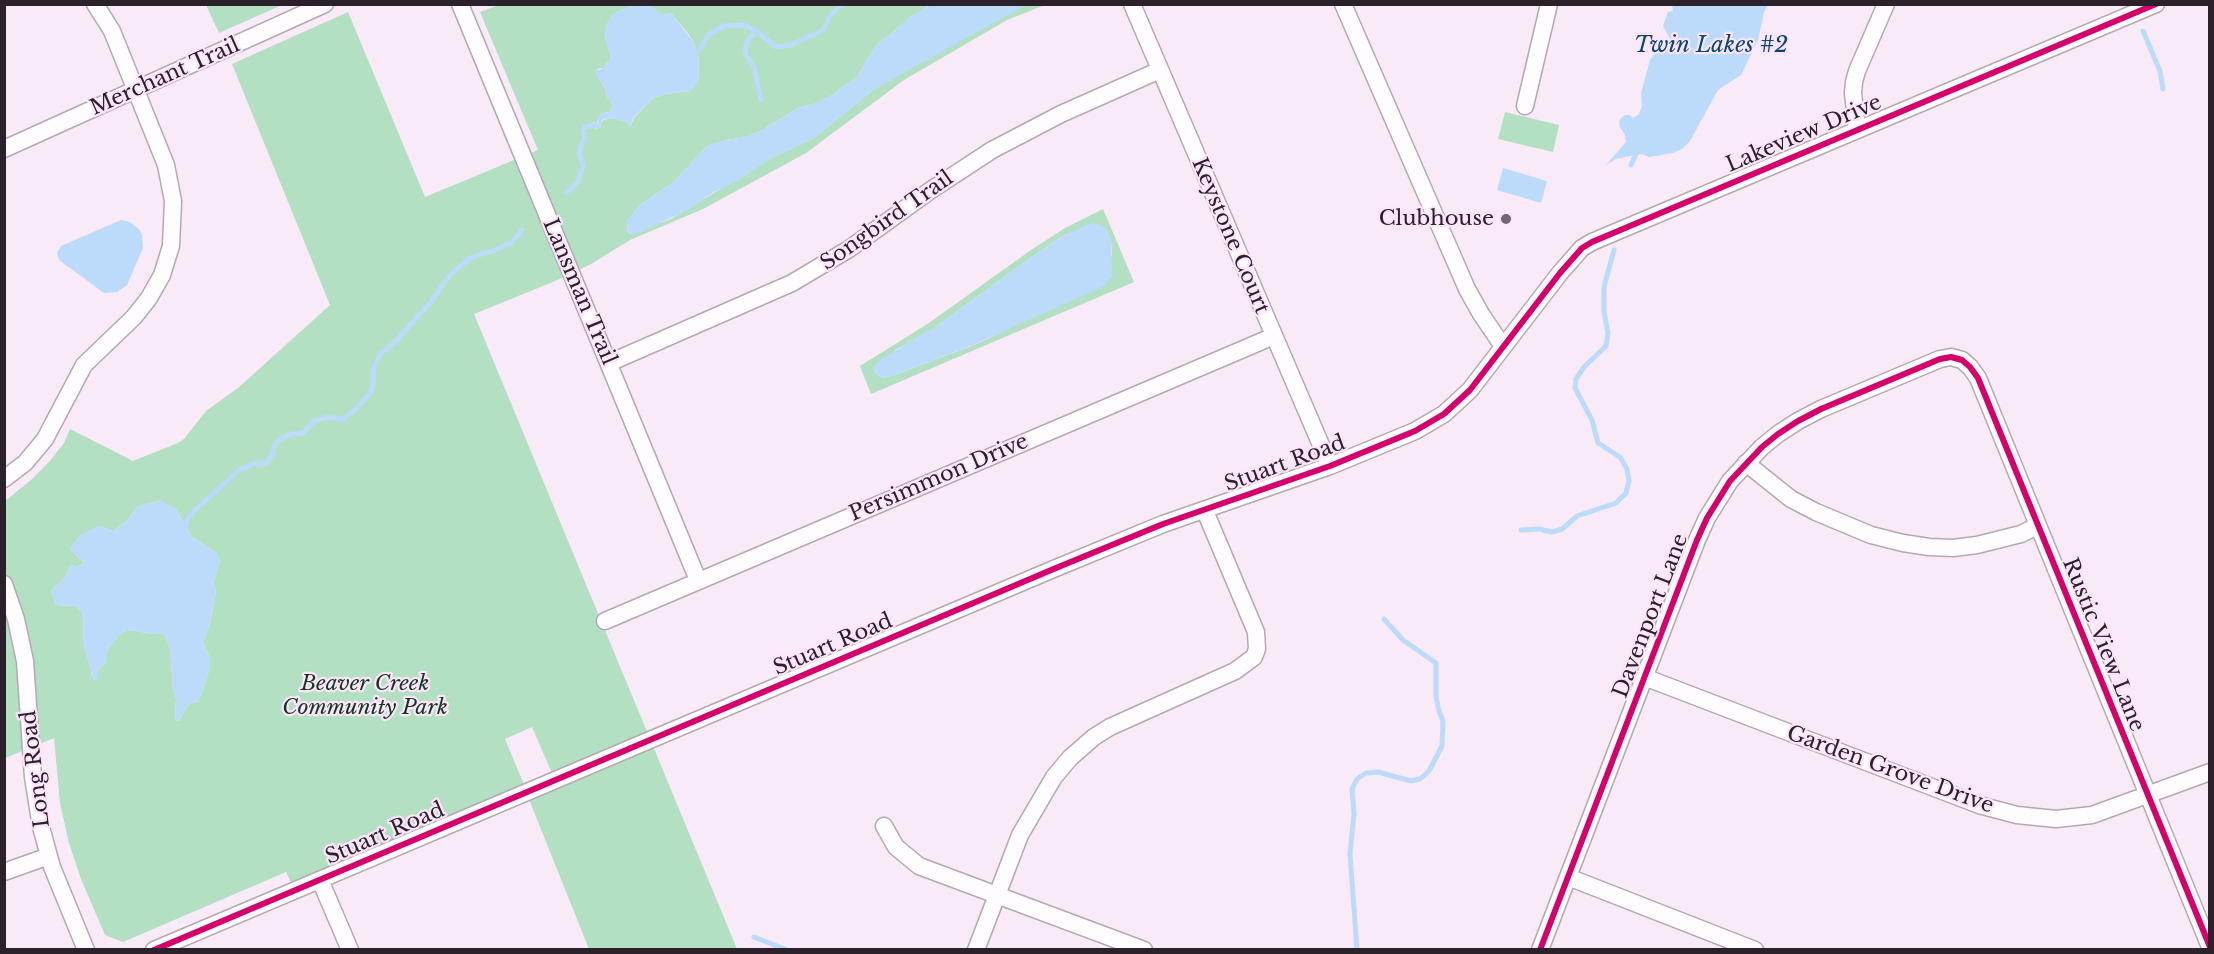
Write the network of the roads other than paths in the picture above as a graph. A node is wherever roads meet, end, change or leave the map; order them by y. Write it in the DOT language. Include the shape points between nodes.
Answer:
graph roads {
  1 [pos="95,4"];
  2 [pos="325,4"];
  3 [pos="460,4"];
  4 [pos="1132,4"];
  5 [pos="1343,4"];
  6 [pos="1549,4"];
  7 [pos="1886,4"];
  8 [pos="2156,4"];
  9 [pos="1160,70"];
  10 [pos="136,90"];
  11 [pos="1525,106"];
  12 [pos="1857,129"];
  13 [pos="4,149"];
  14 [pos="1274,336"];
  15 [pos="1502,345"];
  16 [pos="1962,360"];
  17 [pos="609,363"];
  18 [pos="1746,463"];
  19 [pos="1330,466"];
  20 [pos="4,479"];
  21 [pos="1205,511"];
  22 [pos="2037,526"];
  23 [pos="698,580"];
  24 [pos="4,584"];
  25 [pos="605,621"];
  26 [pos="1644,677"];
  27 [pos="2210,772"];
  28 [pos="2148,796"];
  29 [pos="884,826"];
  30 [pos="49,856"];
  31 [pos="4,872"];
  32 [pos="1569,877"];
  33 [pos="320,880"];
  34 [pos="997,895"];
  35 [pos="2210,947"];
  36 [pos="86,950"];
  37 [pos="154,950"];
  38 [pos="350,950"];
  39 [pos="976,950"];
  40 [pos="1144,950"];
  41 [pos="1540,950"];
  42 [pos="1755,950"];
  1 -- 10 [label="street" via="112,31"];
  2 -- 10 [label="street, Merchant Trail"];
  3 -- 17 [label="street, Lansman Trail"];
  4 -- 9 [label="street, Keystone Court"];
  5 -- 15 [label="street" via="1467,289"];
  6 -- 11 [label="street"];
  7 -- 12 [label="street" via="1854,82"];
  8 -- 12 [label="street, Lakeview Drive"];
  9 -- 14 [label="street, Keystone Court"];
  9 -- 17 [label="street, Songbird Trail" via="992,150 849,249 792,283"];
  10 -- 13 [label="street, Merchant Trail"];
  10 -- 20 [label="street" via="172,189 172,236 166,266 142,308 84,364 39,448"];
  12 -- 15 [label="street, Lakeview Drive" via="1582,248"];
  14 -- 19 [label="street, Keystone Court"];
  14 -- 23 [label="street, Persimmon Drive"];
  15 -- 19 [label="street, Stuart Road" via="1470,390 1444,414 1415,431"];
  16 -- 18 [label="street, Davenport Lane" via="1940,359 1821,409 1778,434"];
  16 -- 22 [label="street, Rustic View Lane" via="1978,378"];
  17 -- 23 [label="street, Lansman Trail"];
  18 -- 22 [label="street" via="1816,512 1871,535 1904,543 1977,546"];
  18 -- 26 [label="street, Davenport Lane" via="1718,499 1701,533"];
  19 -- 21 [label="street, Stuart Road"];
  21 -- 33 [label="street, Stuart Road" via="1056,568"];
  21 -- 34 [label="street" via="1256,632 1254,657 1235,671 1110,727 1082,747 1038,801"];
  22 -- 28 [label="street, Rustic View Lane"];
  23 -- 25 [label="street, Persimmon Drive"];
  24 -- 30 [label="street, Long Road" via="25,661 35,793"];
  26 -- 28 [label="street, Garden Grove Drive" via="1998,810 2038,818 2073,818"];
  26 -- 32 [label="street, Davenport Lane"];
  27 -- 28 [label="street, Garden Grove Drive"];
  28 -- 35 [label="street, Rustic View Lane"];
  29 -- 34 [label="street" via="896,847 919,866"];
  30 -- 31 [label="street"];
  30 -- 36 [label="street, Long Road"];
  32 -- 41 [label="street, Davenport Lane"];
  32 -- 42 [label="street"];
  33 -- 37 [label="street, Stuart Road"];
  33 -- 38 [label="street"];
  34 -- 39 [label="street"];
  34 -- 40 [label="street"];
}
